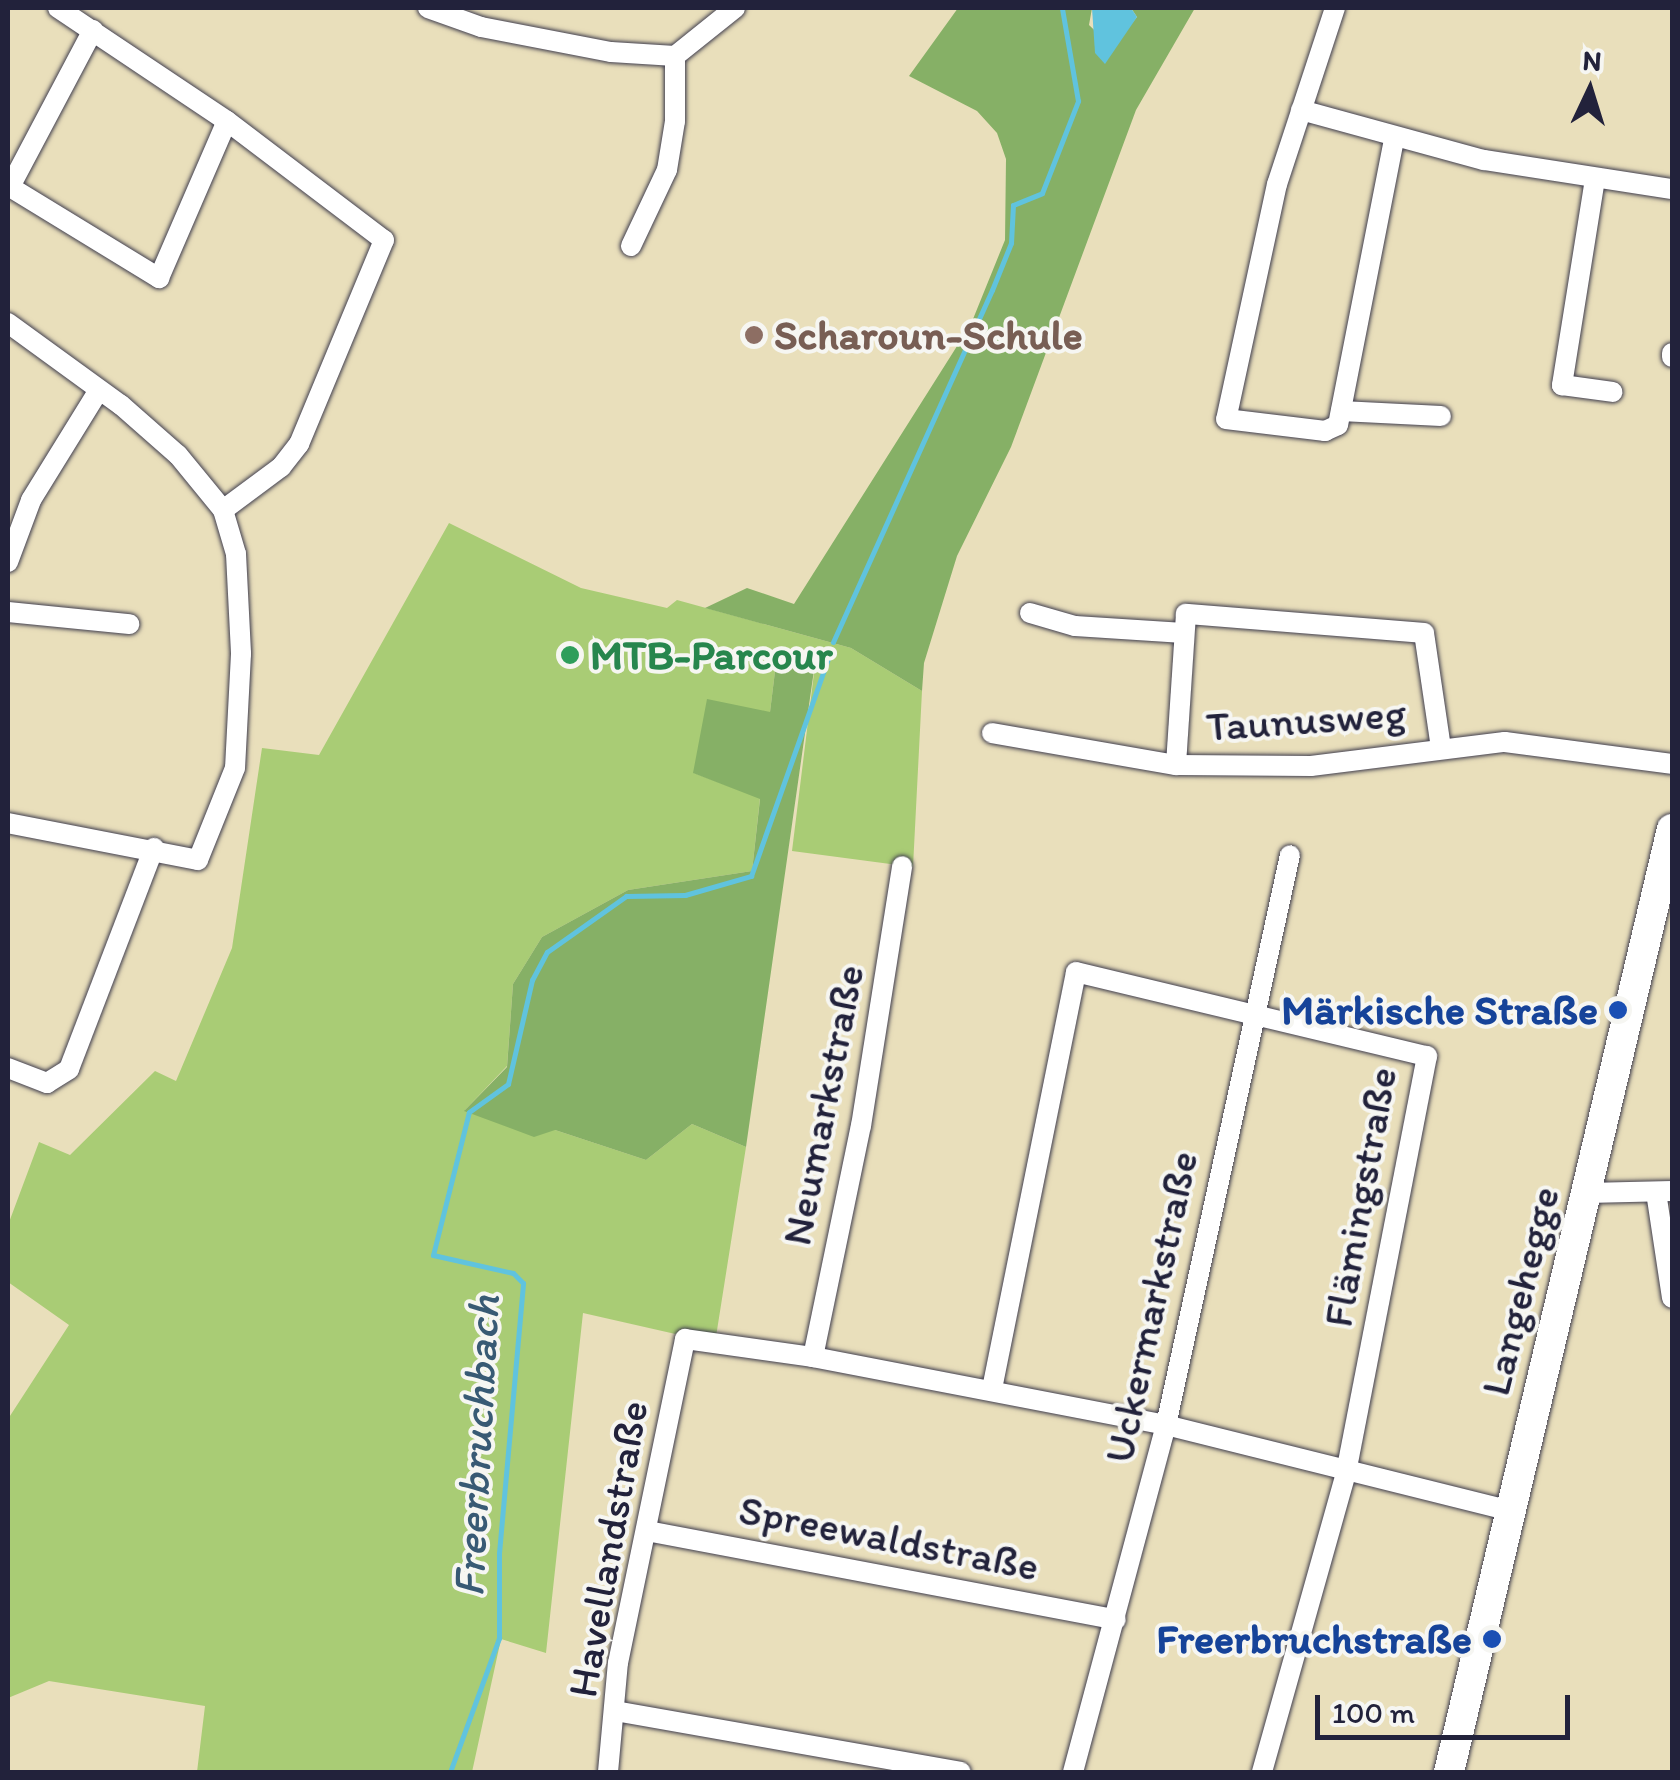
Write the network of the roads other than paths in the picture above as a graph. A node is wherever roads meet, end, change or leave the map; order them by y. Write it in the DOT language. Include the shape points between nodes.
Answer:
graph roads {
  1 [pos="58,8"];
  2 [pos="428,8"];
  3 [pos="734,8"];
  4 [pos="1335,8"];
  5 [pos="93,30"];
  6 [pos="675,56"];
  7 [pos="1301,110"];
  8 [pos="227,120"];
  9 [pos="1394,140"];
  10 [pos="1595,178"];
  11 [pos="1672,188"];
  12 [pos="631,246"];
  13 [pos="8,323"];
  14 [pos="99,390"];
  15 [pos="1614,392"];
  16 [pos="1342,411"];
  17 [pos="1440,416"];
  18 [pos="223,510"];
  19 [pos="8,562"];
  20 [pos="8,612"];
  21 [pos="1030,612"];
  22 [pos="129,624"];
  23 [pos="1184,633"];
  24 [pos="992,733"];
  25 [pos="1441,748"];
  26 [pos="1672,764"];
  27 [pos="1176,766"];
  28 [pos="8,824"];
  29 [pos="1672,829"];
  30 [pos="154,848"];
  31 [pos="1290,855"];
  32 [pos="902,866"];
  33 [pos="1252,1010"];
  34 [pos="8,1068"];
  35 [pos="1587,1192"];
  36 [pos="1664,1192"];
  37 [pos="1672,1298"];
  38 [pos="813,1356"];
  39 [pos="992,1389"];
  40 [pos="1166,1425"];
  41 [pos="1346,1473"];
  42 [pos="1512,1511"];
  43 [pos="647,1531"];
  44 [pos="1116,1620"];
  45 [pos="615,1712"];
  46 [pos="856,1750"];
  47 [pos="608,1772"];
  48 [pos="851,1772"];
  49 [pos="962,1772"];
  50 [pos="1073,1772"];
  51 [pos="1262,1772"];
  52 [pos="1450,1772"];
  1 -- 5 [label="street"];
  2 -- 6 [label="street" via="481,27 611,52"];
  3 -- 6 [label="street"];
  4 -- 7 [label="street"];
  5 -- 8 [label="street"];
  5 -- 8 [label="street" via="10,187 160,278"];
  6 -- 12 [label="street" via="676,121 667,170"];
  7 -- 9 [label="street"];
  7 -- 16 [label="street" via="1277,184 1226,419 1325,431 1338,425"];
  8 -- 18 [label="street" via="384,240 299,444 281,467"];
  9 -- 10 [label="street"];
  9 -- 16 [label="street"];
  10 -- 11 [label="street"];
  10 -- 15 [label="street" via="1562,385"];
  13 -- 14 [label="street"];
  14 -- 18 [label="street" via="178,455"];
  14 -- 19 [label="street" via="31,500"];
  16 -- 17 [label="street"];
  18 -- 30 [label="street" via="240,601 240,745 230,789 198,860"];
  20 -- 22 [label="street"];
  21 -- 23 [label="street" via="1075,626"];
  23 -- 25 [label="street, Taunusweg" via="1186,614 1424,633"];
  23 -- 27 [label="street, Taunusweg"];
  24 -- 27 [label="street, Taunusweg"];
  25 -- 26 [label="street, Taunusweg" via="1555,745"];
  25 -- 27 [label="street, Taunusweg" via="1312,766"];
  28 -- 30 [label="street"];
  29 -- 35 [label="street, Langehegge"];
  30 -- 34 [label="street" via="69,1070 47,1083"];
  31 -- 33 [label="street, Uckermarkstraße"];
  32 -- 38 [label="street, Neumarkstraße" via="861,1126"];
  33 -- 39 [label="street, Flämingstraße" via="1076,972"];
  33 -- 40 [label="street, Uckermarkstraße"];
  33 -- 41 [label="street, Flämingstraße" via="1427,1056"];
  35 -- 36 [label="street"];
  35 -- 42 [label="street, Langehegge"];
  36 -- 37 [label="street"];
  38 -- 39 [label="street"];
  38 -- 43 [label="street, Havellandstraße" via="685,1339"];
  39 -- 40 [label="street"];
  40 -- 41 [label="street"];
  40 -- 44 [label="street, Uckermarkstraße"];
  41 -- 42 [label="street"];
  41 -- 51 [label="street"];
  42 -- 52 [label="street, Langehegge"];
  43 -- 44 [label="street, Spreewaldstraße"];
  43 -- 45 [label="street, Havellandstraße" via="618,1663"];
  44 -- 50 [label="street, Uckermarkstraße"];
  45 -- 46 [label="street"];
  45 -- 47 [label="street, Havellandstraße"];
  46 -- 48 [label="street"];
  46 -- 49 [label="street"];
}
